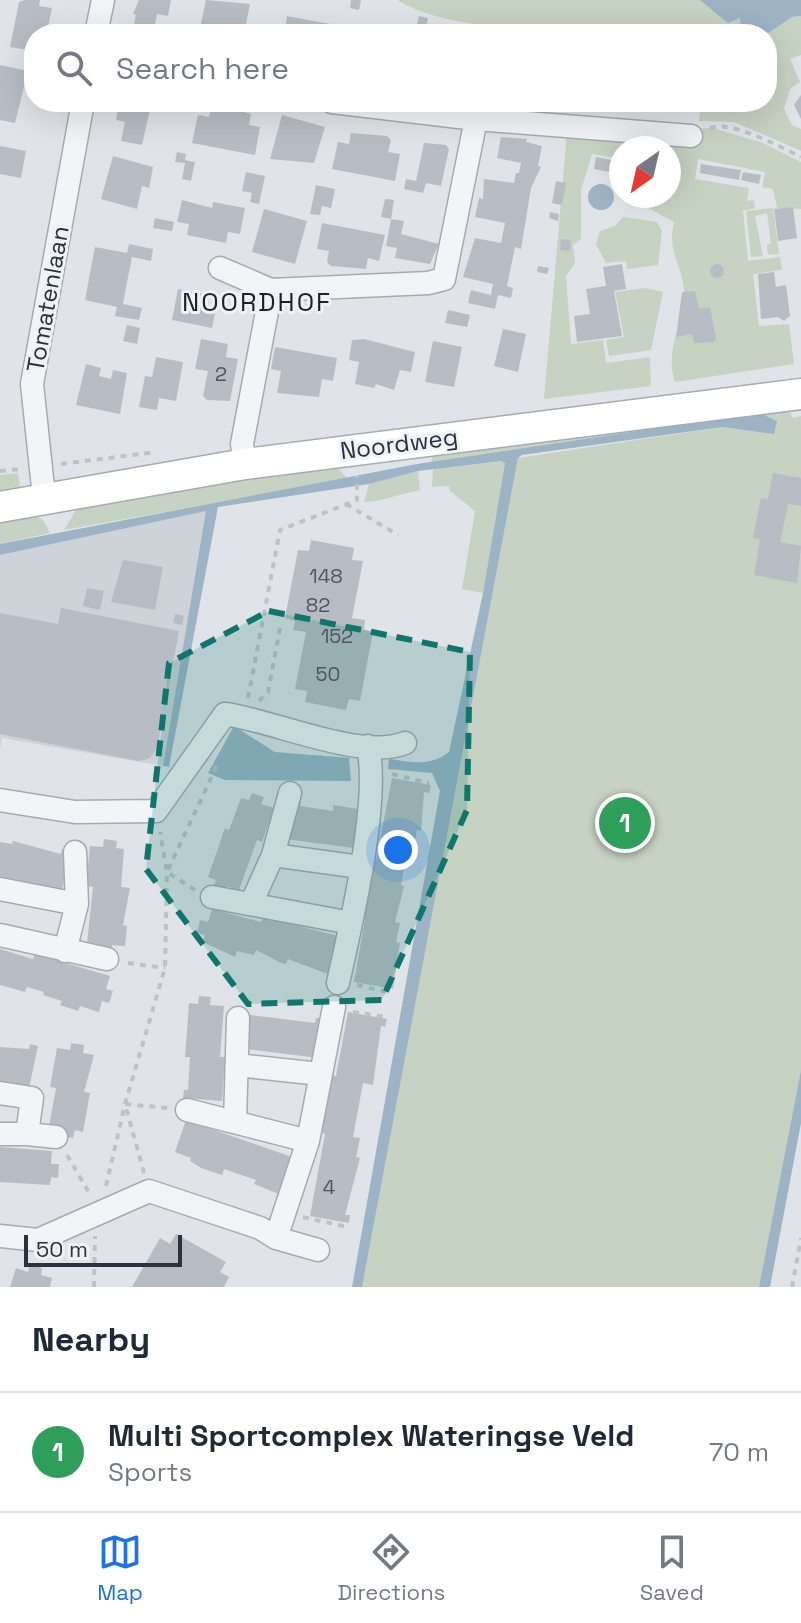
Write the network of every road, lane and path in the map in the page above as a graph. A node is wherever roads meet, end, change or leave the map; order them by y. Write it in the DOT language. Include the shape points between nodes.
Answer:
graph roads {
  1 [pos="103,0"];
  2 [pos="98,24"];
  3 [pos="81,112"];
  4 [pos="417,112"];
  5 [pos="476,119"];
  6 [pos="691,136"];
  7 [pos="801,157"];
  8 [pos="220,268"];
  9 [pos="271,290"];
  10 [pos="801,394"];
  11 [pos="243,454"];
  12 [pos="357,470"];
  13 [pos="44,497"];
  14 [pos="346,504"];
  15 [pos="0,507"];
  16 [pos="398,535"];
  17 [pos="281,623"];
  18 [pos="245,716"];
  19 [pos="405,743"];
  20 [pos="368,746"];
  21 [pos="373,770"];
  22 [pos="209,782"];
  23 [pos="429,783"];
  24 [pos="290,793"];
  25 [pos="0,800"];
  26 [pos="156,811"];
  27 [pos="75,852"];
  28 [pos="273,855"];
  29 [pos="360,867"];
  30 [pos="167,872"];
  31 [pos="0,889"];
  32 [pos="212,897"];
  33 [pos="77,904"];
  34 [pos="251,904"];
  35 [pos="351,923"];
  36 [pos="0,935"];
  37 [pos="65,951"];
  38 [pos="107,959"];
  39 [pos="165,968"];
  40 [pos="338,982"];
  41 [pos="390,993"];
  42 [pos="334,1008"];
  43 [pos="387,1017"];
  44 [pos="238,1018"];
  45 [pos="237,1065"];
  46 [pos="320,1074"];
  47 [pos="0,1093"];
  48 [pos="125,1104"];
  49 [pos="187,1110"];
  50 [pos="235,1122"];
  51 [pos="0,1134"];
  52 [pos="27,1134"];
  53 [pos="56,1137"];
  54 [pos="308,1141"];
  55 [pos="149,1191"];
  56 [pos="98,1213"];
  57 [pos="285,1213"];
  58 [pos="347,1227"];
  59 [pos="0,1236"];
  60 [pos="276,1238"];
  61 [pos="801,1238"];
  62 [pos="318,1250"];
  63 [pos="94,1287"];
  64 [pos="792,1287"];
  1 -- 2 [label="street"];
  3 -- 13 [label="street, Tomatenlaan" via="32,384"];
  4 -- 5 [label="street"];
  5 -- 6 [label="street"];
  5 -- 9 [label="street" via="444,279"];
  6 -- 7 [label="path" via="718,125"];
  8 -- 9 [label="street"];
  9 -- 11 [label="street"];
  10 -- 11 [label="street, Noordweg"];
  11 -- 13 [label="street, Noordweg"];
  12 -- 14 [label="path" via="357,500"];
  13 -- 15 [label="street, Noordweg"];
  14 -- 16 [label="path"];
  14 -- 18 [label="path" via="280,530"];
  17 -- 18 [label="path" via="268,692"];
  18 -- 20 [label="street" via="292,733"];
  18 -- 26 [label="street" via="225,714"];
  19 -- 20 [label="street" via="389,750"];
  20 -- 21 [label="street"];
  21 -- 23 [label="path"];
  21 -- 29 [label="street"];
  22 -- 30 [label="path"];
  24 -- 28 [label="street"];
  25 -- 26 [label="street" via="75,812"];
  26 -- 30 [label="path"];
  27 -- 33 [label="street"];
  28 -- 29 [label="street"];
  28 -- 34 [label="street"];
  29 -- 35 [label="street"];
  30 -- 32 [label="path"];
  30 -- 39 [label="path"];
  31 -- 33 [label="street"];
  32 -- 34 [label="street"];
  33 -- 37 [label="street"];
  34 -- 35 [label="street"];
  35 -- 40 [label="street"];
  36 -- 37 [label="street"];
  37 -- 38 [label="street"];
  38 -- 39 [label="path"];
  39 -- 48 [label="path"];
  40 -- 41 [label="path"];
  42 -- 43 [label="path"];
  42 -- 46 [label="street"];
  44 -- 45 [label="street"];
  45 -- 46 [label="street"];
  45 -- 50 [label="street"];
  46 -- 54 [label="street"];
  47 -- 52 [label="street" via="32,1098"];
  48 -- 49 [label="path"];
  48 -- 55 [label="path"];
  48 -- 56 [label="path"];
  49 -- 50 [label="street"];
  50 -- 54 [label="street"];
  51 -- 52 [label="street"];
  52 -- 53 [label="street"];
  53 -- 56 [label="path"];
  54 -- 57 [label="street"];
  55 -- 56 [label="street"];
  55 -- 60 [label="street"];
  56 -- 59 [label="street" via="38,1240"];
  56 -- 63 [label="path"];
  57 -- 58 [label="path"];
  57 -- 60 [label="street"];
  60 -- 62 [label="street"];
  61 -- 64 [label="path"];
}
